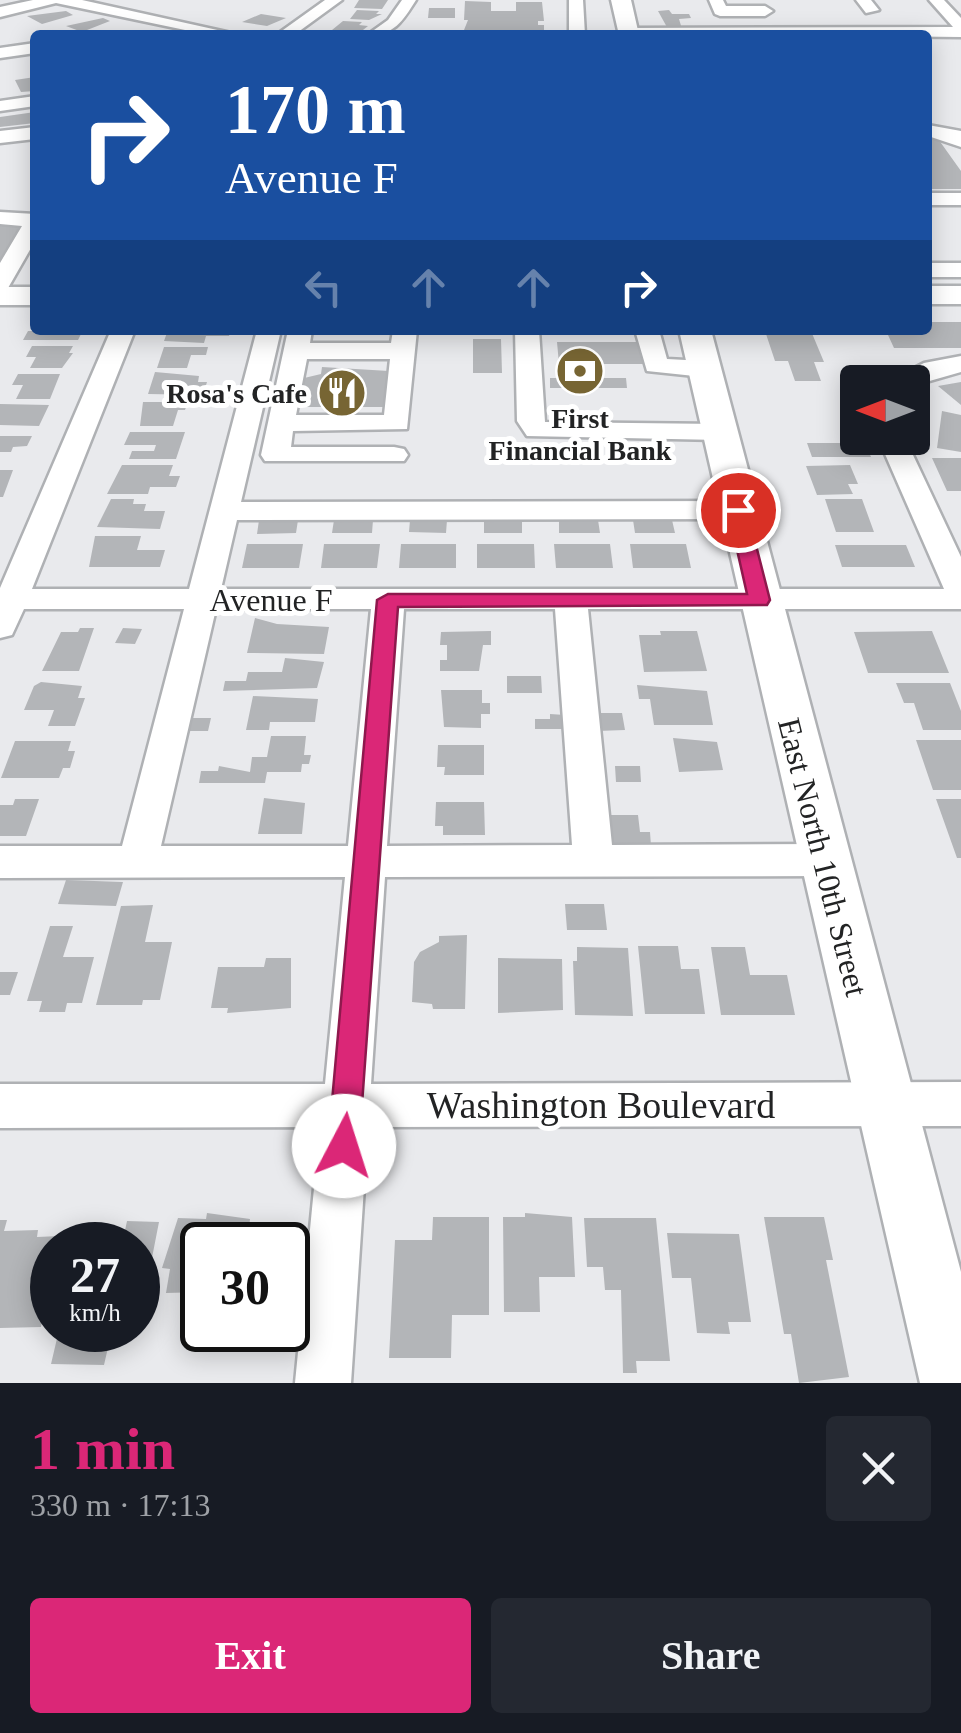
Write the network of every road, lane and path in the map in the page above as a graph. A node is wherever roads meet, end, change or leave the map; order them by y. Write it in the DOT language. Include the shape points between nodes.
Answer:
graph roads {
  1 [pos="52,0"];
  2 [pos="60,0"];
  3 [pos="335,0"];
  4 [pos="410,0"];
  5 [pos="576,0"];
  6 [pos="621,0"];
  7 [pos="716,0"];
  8 [pos="862,7"];
  9 [pos="937,7"];
  10 [pos="178,10"];
  11 [pos="777,10"];
  12 [pos="890,10"];
  13 [pos="0,12"];
  14 [pos="154,20"];
  15 [pos="118,30"];
  16 [pos="206,30"];
  17 [pos="291,30"];
  18 [pos="383,30"];
  19 [pos="578,30"];
  20 [pos="628,30"];
  21 [pos="932,30"];
  22 [pos="961,30"];
  23 [pos="30,49"];
  24 [pos="0,53"];
  25 [pos="30,102"];
  26 [pos="0,106"];
  27 [pos="30,111"];
  28 [pos="0,114"];
  29 [pos="932,132"];
  30 [pos="30,134"];
  31 [pos="0,137"];
  32 [pos="961,141"];
  33 [pos="932,199"];
  34 [pos="961,199"];
  35 [pos="0,218"];
  36 [pos="30,221"];
  37 [pos="30,233"];
  38 [pos="932,270"];
  39 [pos="961,270"];
  40 [pos="30,271"];
  41 [pos="7,287"];
  42 [pos="932,295"];
  43 [pos="961,295"];
  44 [pos="121,335"];
  45 [pos="268,335"];
  46 [pos="526,335"];
  47 [pos="649,335"];
  48 [pos="298,340"];
  49 [pos="404,341"];
  50 [pos="700,350"];
  51 [pos="961,364"];
  52 [pos="930,369"];
  53 [pos="281,423"];
  54 [pos="719,432"];
  55 [pos="899,455"];
  56 [pos="394,456"];
  57 [pos="225,510"];
  58 [pos="738,510"];
  59 [pos="961,596"];
  60 [pos="203,600"];
  61 [pos="388,600"];
  62 [pos="572,600"];
  63 [pos="760,600"];
  64 [pos="4,608"];
  65 [pos="367,858"];
  66 [pos="593,859"];
  67 [pos="824,860"];
  68 [pos="138,861"];
  69 [pos="0,862"];
  70 [pos="885,1104"];
  71 [pos="961,1104"];
  72 [pos="0,1106"];
  73 [pos="347,1106"];
  74 [pos="323,1383"];
  75 [pos="955,1383"];
  1 -- 13 [label="street"];
  2 -- 14 [label="street"];
  3 -- 17 [label="street"];
  4 -- 18 [label="street"];
  5 -- 19 [label="street"];
  6 -- 20 [label="main road"];
  7 -- 11 [label="street" via="720,10"];
  8 -- 12 [label="street"];
  9 -- 22 [label="street"];
  10 -- 14 [label="street"];
  14 -- 15 [label="street"];
  14 -- 16 [label="street"];
  21 -- 22 [label="street"];
  23 -- 24 [label="street"];
  25 -- 26 [label="street"];
  27 -- 28 [label="street"];
  29 -- 32 [label="street"];
  30 -- 31 [label="street"];
  33 -- 34 [label="street"];
  35 -- 36 [label="street"];
  37 -- 41 [label="street"];
  38 -- 39 [label="street"];
  40 -- 41 [label="street"];
  42 -- 43 [label="main road"];
  44 -- 64 [label="street"];
  45 -- 57 [label="street"];
  46 -- 54 [label="street" via="537,430"];
  47 -- 50 [label="street" via="659,368"];
  48 -- 49 [label="street"];
  48 -- 53 [label="street"];
  49 -- 53 [label="street" via="397,424"];
  50 -- 54 [label="main road, East North 10th Street"];
  51 -- 52 [label="street"];
  53 -- 56 [label="street" via="274,455"];
  54 -- 58 [label="main road, East North 10th Street"];
  55 -- 59 [label="street"];
  57 -- 58 [label="street"];
  57 -- 60 [label="street"];
  58 -- 63 [label="main road, East North 10th Street"];
  59 -- 63 [label="street, Avenue F"];
  60 -- 61 [label="street, Avenue F"];
  60 -- 64 [label="street, Avenue F"];
  60 -- 68 [label="street"];
  61 -- 62 [label="street, Avenue F"];
  61 -- 65 [label="street"];
  62 -- 63 [label="street, Avenue F"];
  62 -- 66 [label="street"];
  63 -- 67 [label="main road, East North 10th Street"];
  65 -- 66 [label="street"];
  65 -- 68 [label="street"];
  65 -- 73 [label="street"];
  66 -- 67 [label="street"];
  67 -- 70 [label="main road, East North 10th Street"];
  68 -- 69 [label="street"];
  70 -- 71 [label="street, Washington Boulevard"];
  70 -- 73 [label="street, Washington Boulevard"];
  70 -- 75 [label="main road, East North 10th Street"];
  72 -- 73 [label="street, Washington Boulevard"];
  73 -- 74 [label="street"];
}
